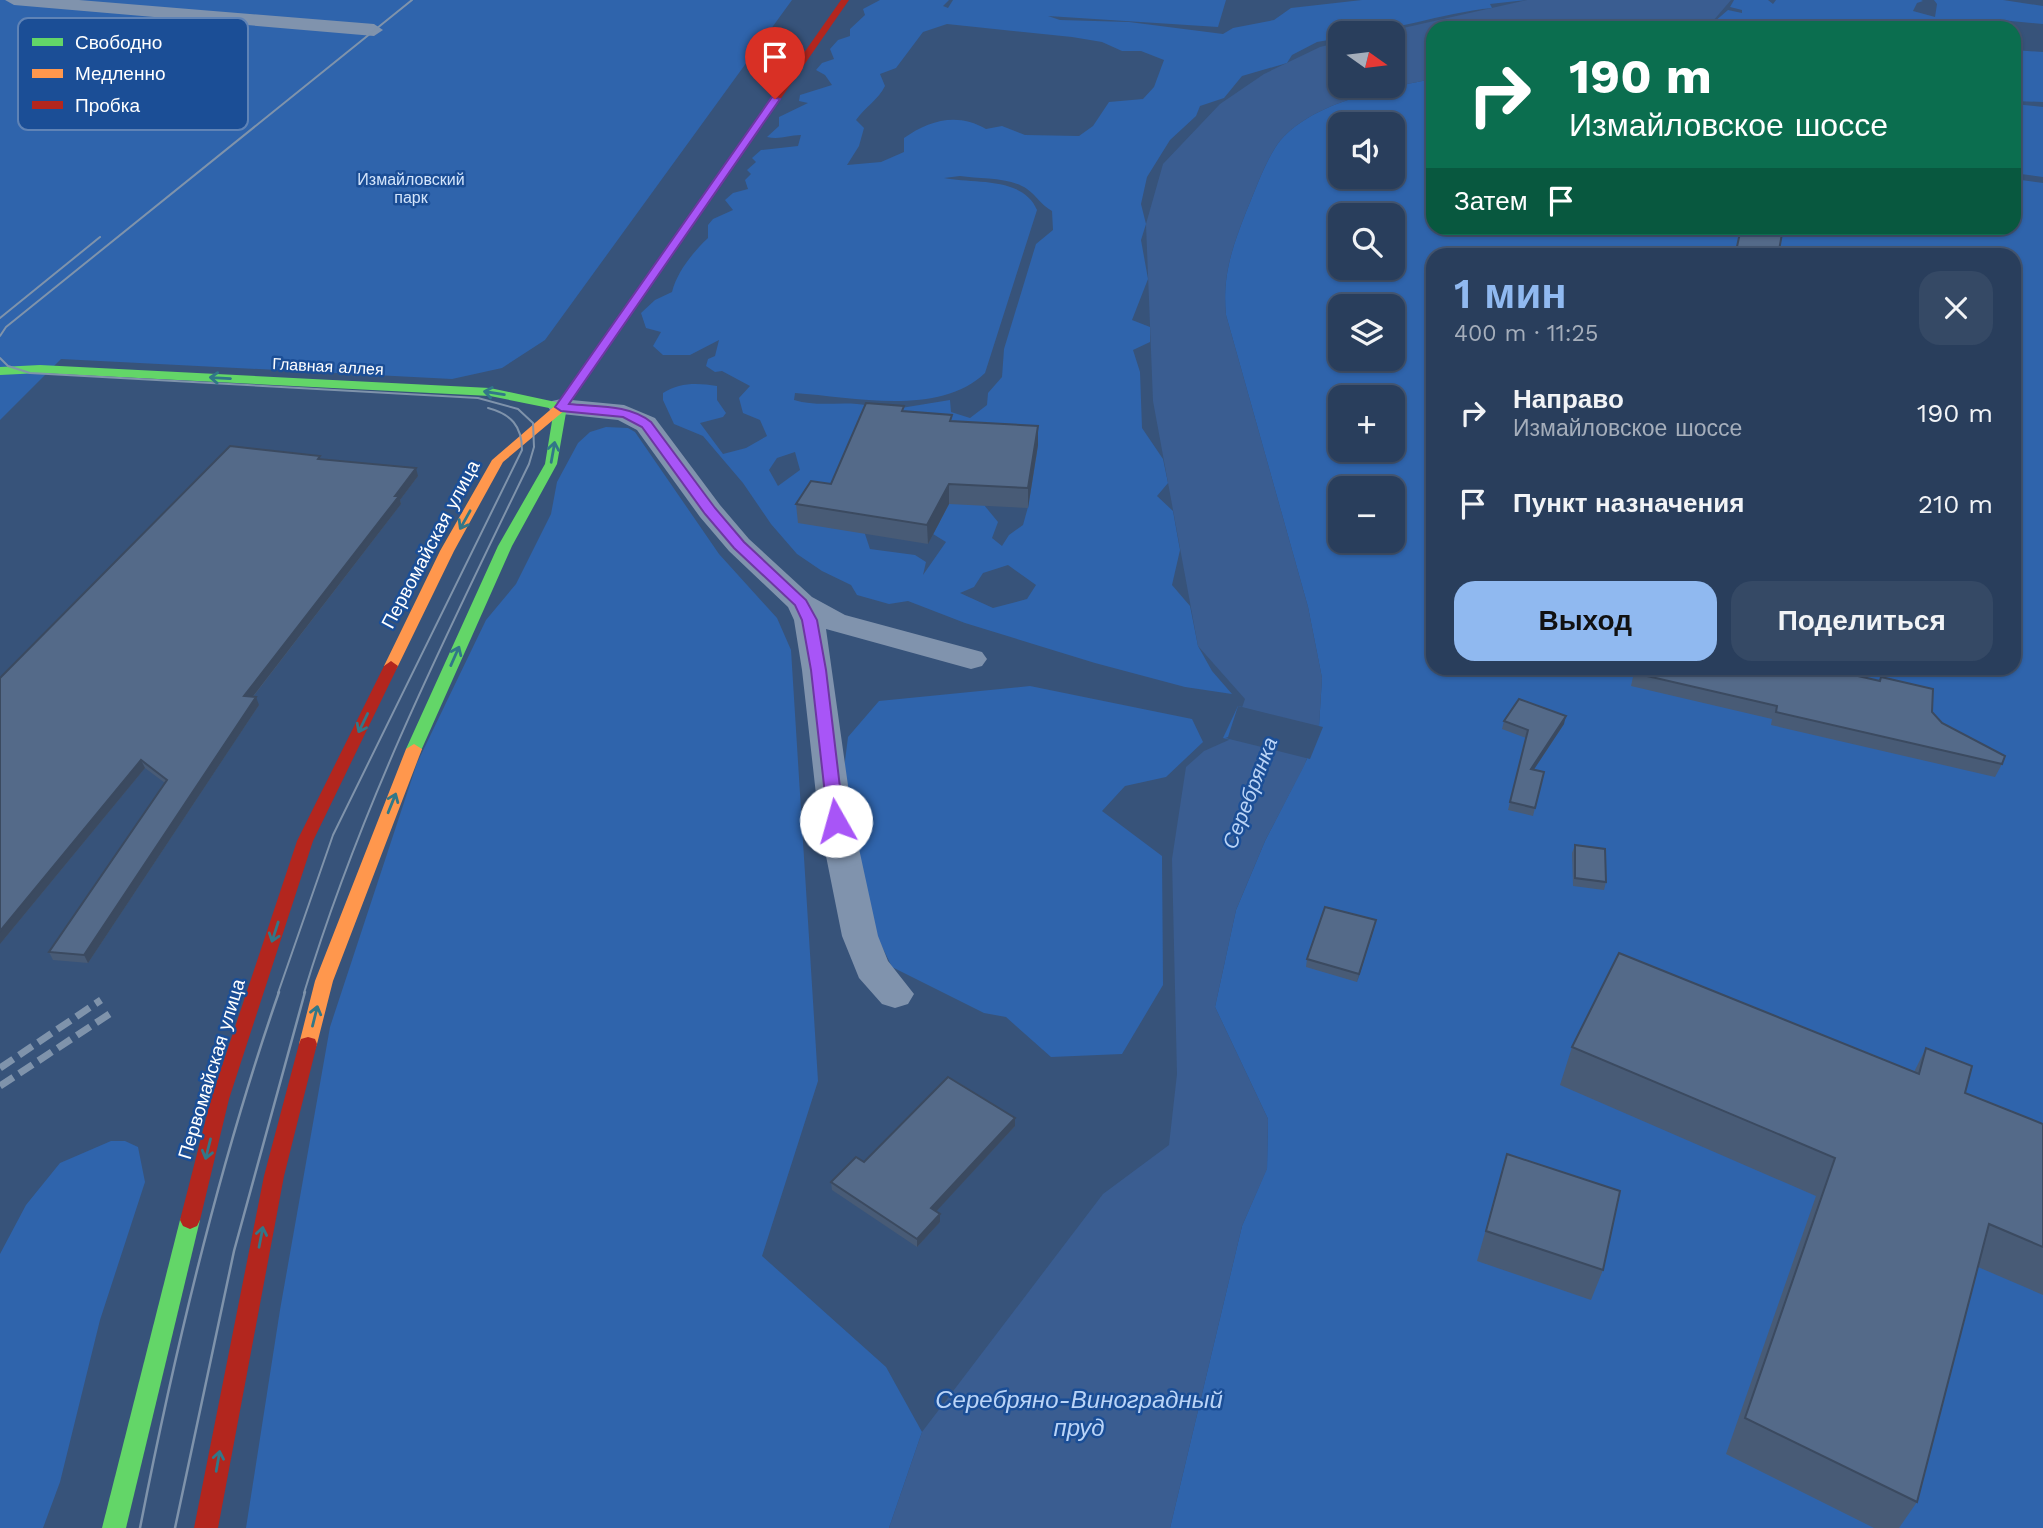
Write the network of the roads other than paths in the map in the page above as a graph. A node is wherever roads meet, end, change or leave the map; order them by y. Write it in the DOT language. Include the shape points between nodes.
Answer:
graph roads {
  1 [pos="15,0"];
  2 [pos="845,0"];
  3 [pos="230,18"];
  4 [pos="248,19"];
  5 [pos="374,30"];
  6 [pos="0,371"];
  7 [pos="0,382"];
  8 [pos="36,386"];
  9 [pos="561,407"];
  10 [pos="514,413"];
  11 [pos="503,436"];
  12 [pos="498,460"];
  13 [pos="801,603"];
  14 [pos="971,659"];
  15 [pos="895,994"];
  16 [pos="114,1528"];
  17 [pos="206,1528"];
  1 -- 3 [label="street"];
  2 -- 9 [label="main road"];
  4 -- 5 [label="street"];
  9 -- 6 [label="main road, Главная аллея, one-way" via="490,392 40,369"];
  7 -- 8 [label="main road"];
  9 -- 10 [label="main road"];
  9 -- 12 [label="main road, Первомайская улица"];
  9 -- 13 [label="street" via="624,413 646,424 739,545"];
  17 -- 9 [label="main road, one-way" via="274,1176 324,981 426,718 505,546 551,464"];
  11 -- 12 [label="main road"];
  12 -- 16 [label="main road, Первомайская улица, one-way" via="447,551 305,841 220,1099"];
  13 -- 14 [label="street" via="834,622"];
  13 -- 15 [label="street" via="809,620 818,670 836,821 860,936 872,968"];
}
